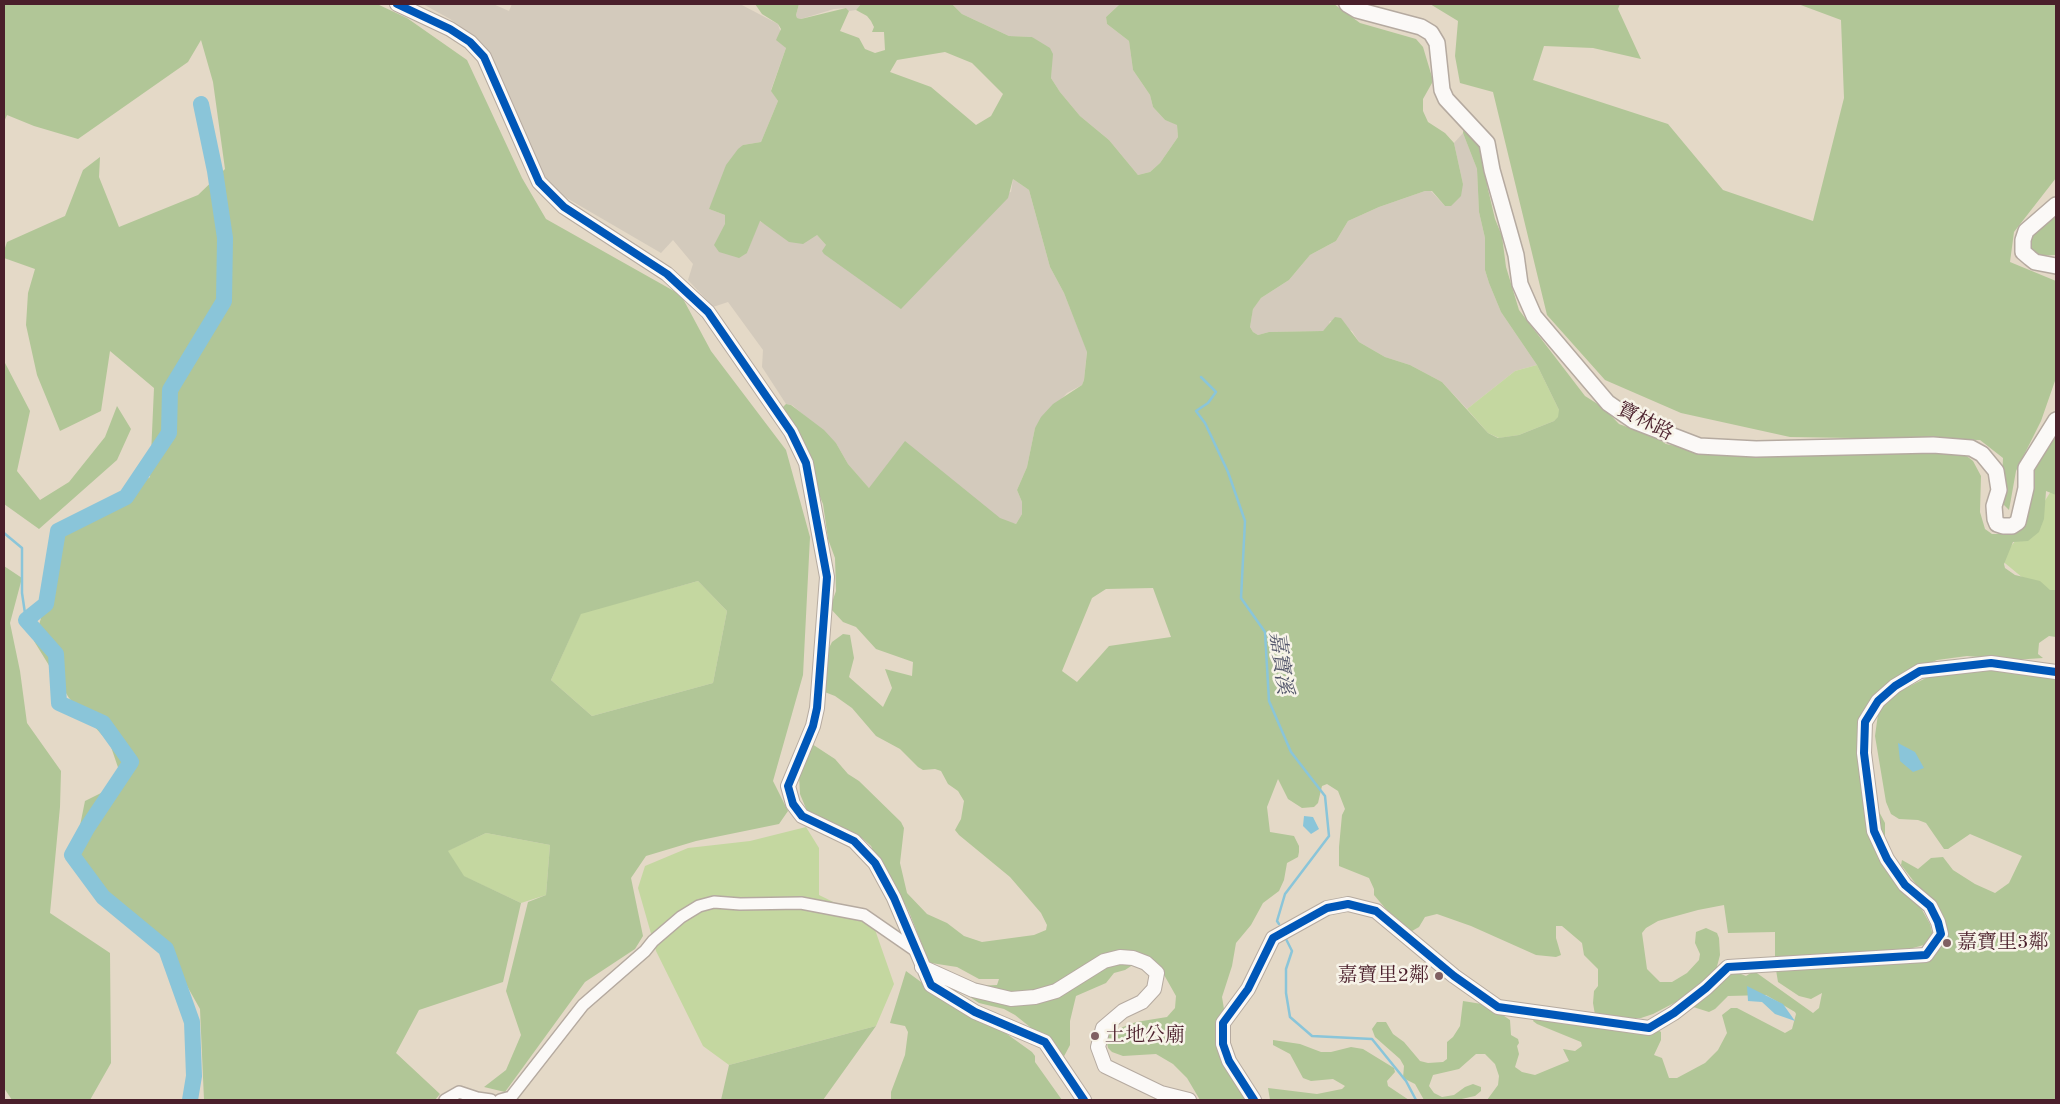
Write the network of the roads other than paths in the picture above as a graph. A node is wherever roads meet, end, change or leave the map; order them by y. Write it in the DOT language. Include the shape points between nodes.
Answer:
graph roads {
  1 [pos="397,4"];
  2 [pos="1348,4"];
  3 [pos="2056,205"];
  4 [pos="2056,266"];
  5 [pos="2056,420"];
  6 [pos="2056,672"];
  7 [pos="916,951"];
  8 [pos="922,967"];
  9 [pos="445,1100"];
  10 [pos="490,1100"];
  11 [pos="500,1100"];
  12 [pos="1084,1100"];
  13 [pos="1189,1100"];
  14 [pos="1254,1100"];
  1 -- 7 [label="street" via="450,29 484,56 539,182 564,207 667,274 708,312 802,451 825,563 826,585 817,708 813,726 788,786 793,804 802,816 866,850 894,898"];
  2 -- 5 [label="main road, 寶林路" via="1357,10 1421,27 1431,33 1437,42 1442,90 1446,99 1487,143 1516,255 1520,284 1534,316 1608,403 1634,421 1699,446 1756,449 1933,445 1971,448 1982,454 1996,470 1999,490 1994,506 1997,524 2012,526 2018,522 2026,488 2026,468"];
  3 -- 4 [label="main road" via="2026,231 2023,240 2023,252 2035,262"];
  6 -- 14 [label="street" via="1991,663 1920,671 1878,701 1865,722 1864,753 1874,832 1905,885 1930,906 1938,922 1941,934 1926,955 1728,967 1674,1013 1648,1028 1498,1007 1454,976 1376,911 1348,904 1327,908 1273,938 1248,989 1223,1023 1223,1044 1229,1061"];
  7 -- 8 [label="street"];
  7 -- 11 [label="street" via="864,915 801,902 714,902 698,906 653,941 583,1005 511,1097"];
  8 -- 12 [label="street" via="931,985 975,1012 1045,1042"];
  8 -- 13 [label="street" via="973,990 1012,999 1056,991 1104,961 1120,957 1146,963 1157,973 1154,989 1142,1002 1123,1011 1103,1028 1098,1047 1105,1066 1161,1093"];
  9 -- 10 [label="street" via="459,1092"];
}
